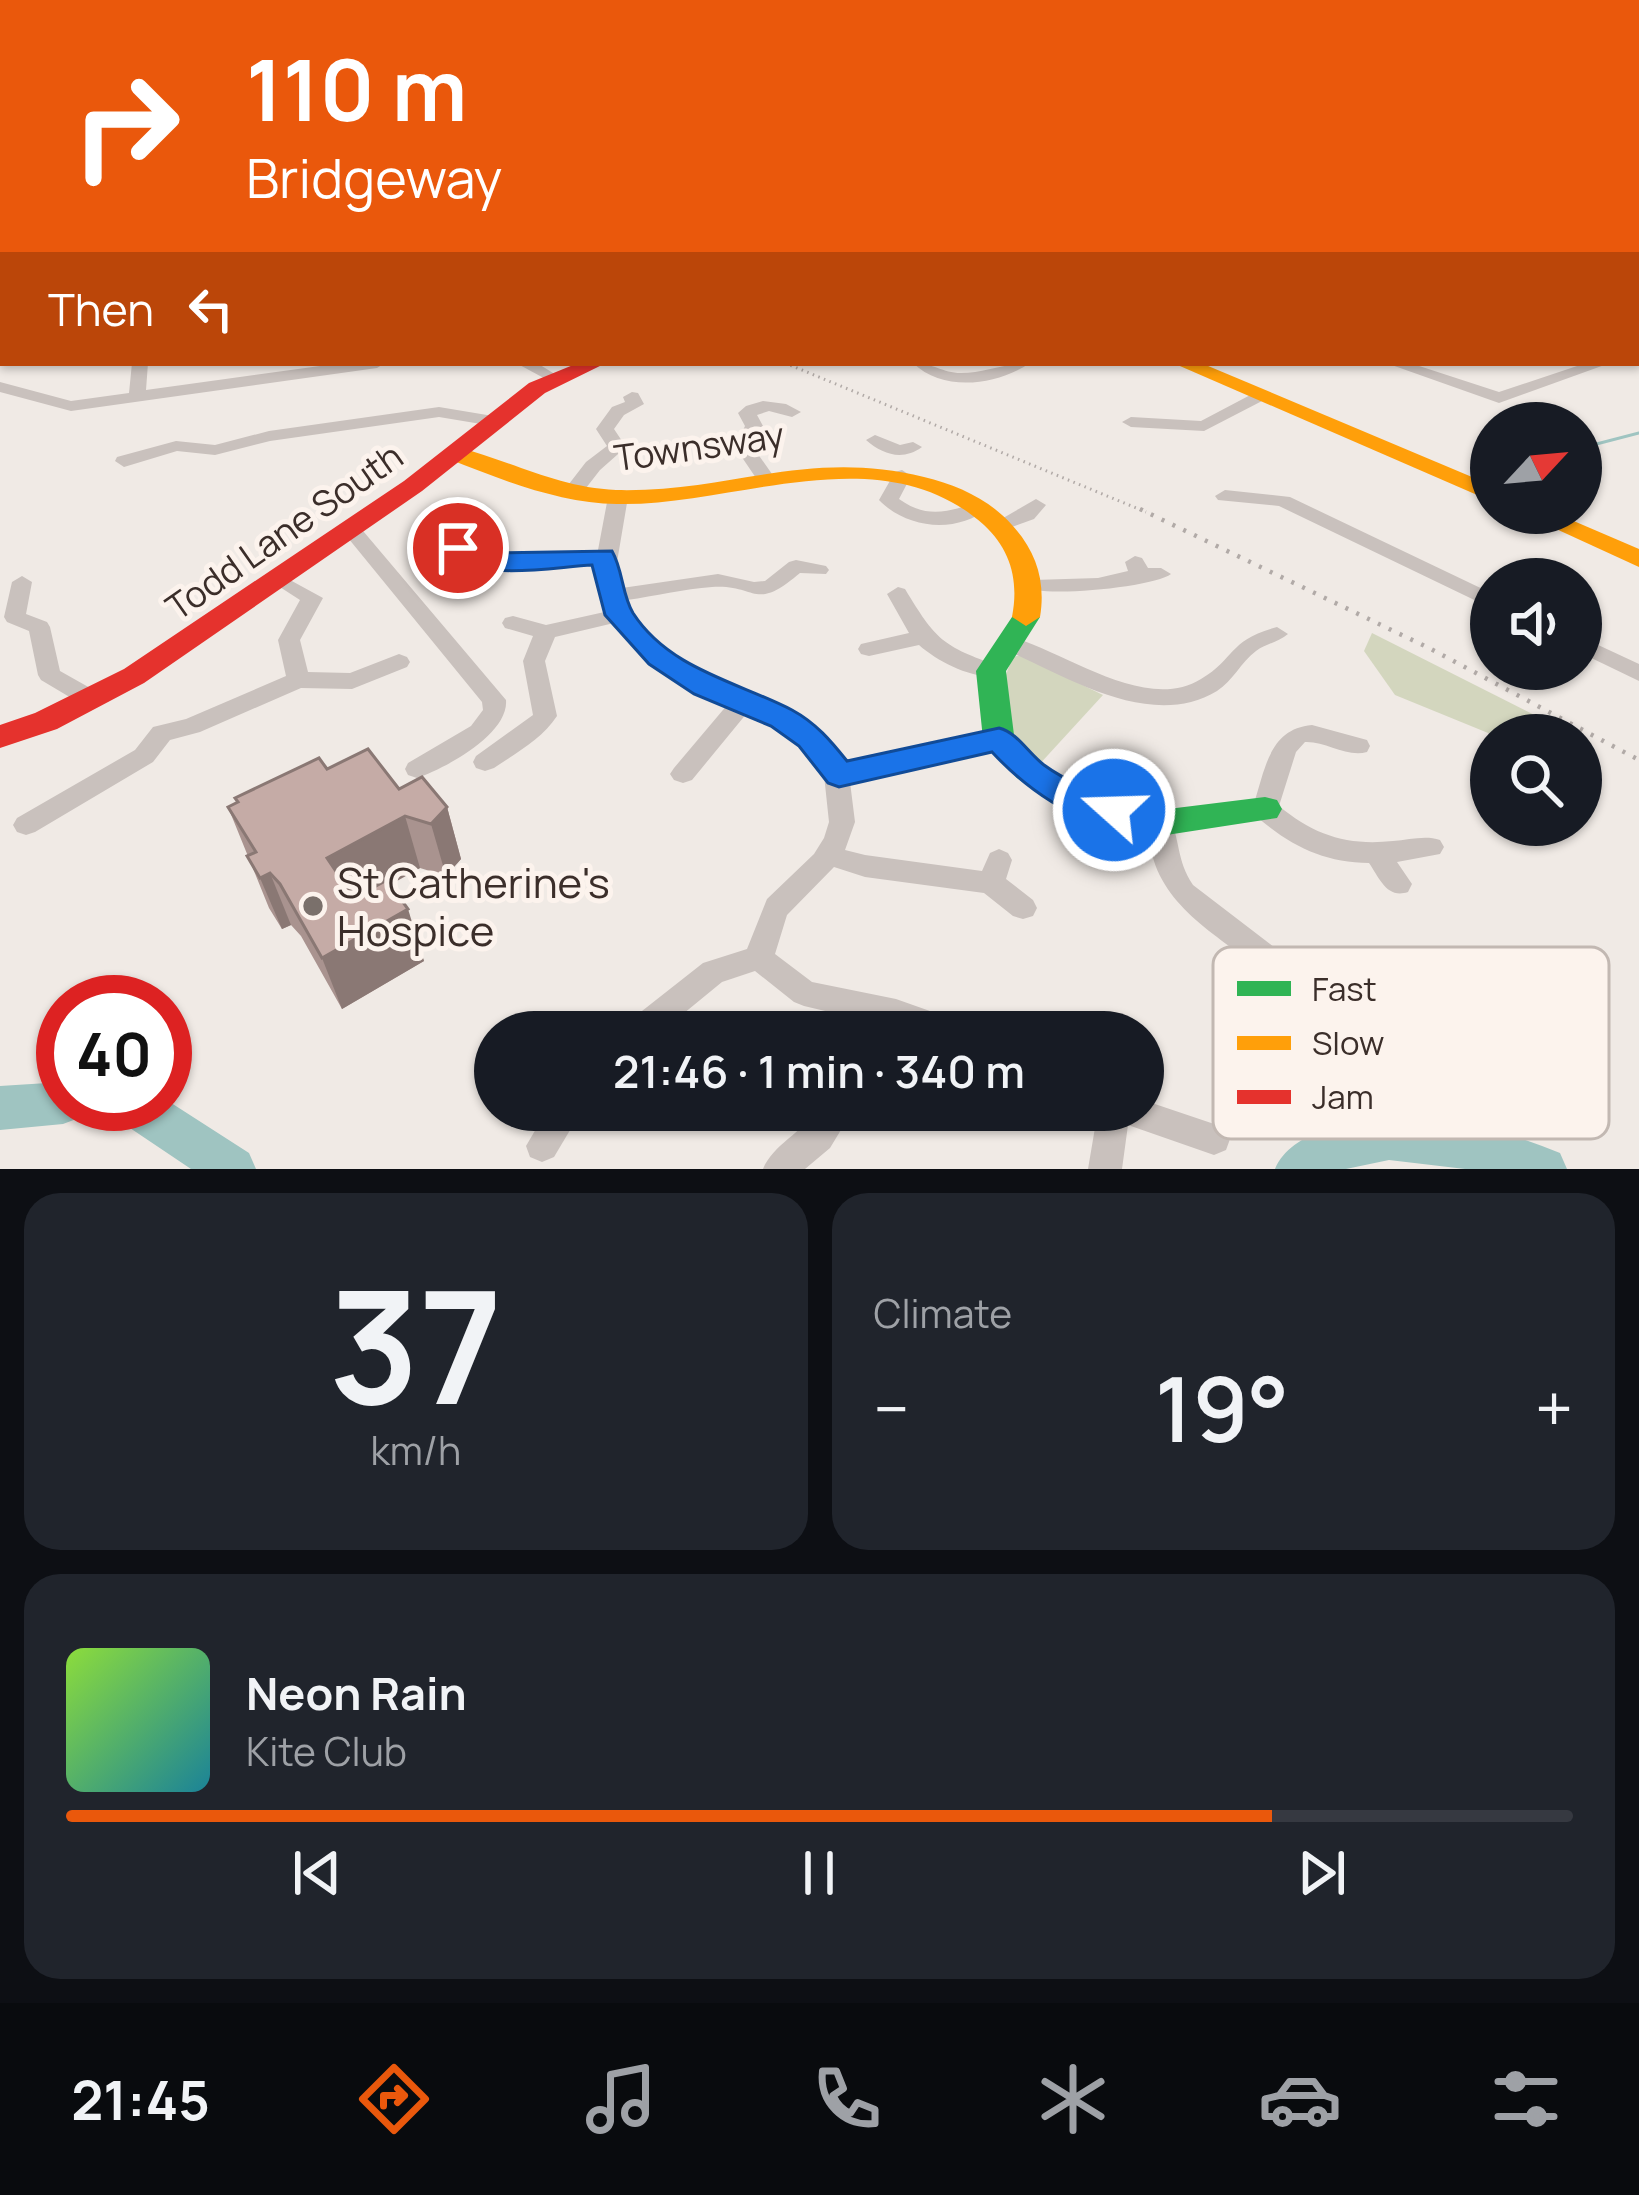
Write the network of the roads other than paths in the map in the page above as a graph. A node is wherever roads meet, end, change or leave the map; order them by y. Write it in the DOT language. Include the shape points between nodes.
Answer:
graph roads {
  1 [pos="202,0"];
  2 [pos="244,0"];
  3 [pos="140,366"];
  4 [pos="324,366"];
  5 [pos="529,366"];
  6 [pos="588,366"];
  7 [pos="925,366"];
  8 [pos="1011,366"];
  9 [pos="1189,366"];
  10 [pos="1403,366"];
  11 [pos="1592,366"];
  12 [pos="273,369"];
  13 [pos="553,379"];
  14 [pos="0,387"];
  15 [pos="137,396"];
  16 [pos="632,397"];
  17 [pos="1256,397"];
  18 [pos="792,412"];
  19 [pos="499,422"];
  20 [pos="1131,422"];
  21 [pos="875,440"];
  22 [pos="744,447"];
  23 [pos="719,448"];
  24 [pos="458,454"];
  25 [pos="124,461"];
  26 [pos="900,461"];
  27 [pos="764,474"];
  28 [pos="1470,485"];
  29 [pos="572,493"];
  30 [pos="1225,496"];
  31 [pos="618,497"];
  32 [pos="1039,502"];
  33 [pos="989,517"];
  34 [pos="461,525"];
  35 [pos="351,530"];
  36 [pos="1582,534"];
  37 [pos="603,556"];
  38 [pos="1639,559"];
  39 [pos="807,561"];
  40 [pos="1146,570"];
  41 [pos="279,580"];
  42 [pos="22,583"];
  43 [pos="1033,586"];
  44 [pos="1470,591"];
  45 [pos="898,594"];
  46 [pos="615,605"];
  47 [pos="513,623"];
  48 [pos="547,632"];
  49 [pos="920,638"];
  50 [pos="1273,641"];
  51 [pos="1014,645"];
  52 [pos="869,649"];
  53 [pos="1602,654"];
  54 [pos="399,662"];
  55 [pos="991,671"];
  56 [pos="1639,673"];
  57 [pos="298,680"];
  58 [pos="91,699"];
  59 [pos="742,703"];
  60 [pos="0,737"];
  61 [pos="999,739"];
  62 [pos="1358,746"];
  63 [pos="485,762"];
  64 [pos="417,769"];
  65 [pos="683,774"];
  66 [pos="839,775"];
  67 [pos="1265,809"];
  68 [pos="1160,823"];
  69 [pos="26,824"];
  70 [pos="1431,847"];
  71 [pos="1378,855"];
  72 [pos="832,856"];
  73 [pos="1398,884"];
  74 [pos="1023,908"];
  75 [pos="1253,947"];
  76 [pos="759,958"];
  77 [pos="665,1011"];
  78 [pos="857,1011"];
  79 [pos="1164,1122"];
  80 [pos="552,1131"];
  81 [pos="822,1131"];
  82 [pos="1111,1131"];
  83 [pos="1213,1139"];
  84 [pos="542,1146"];
  85 [pos="780,1169"];
  86 [pos="1105,1169"];
  1 -- 2 [label="street"];
  3 -- 15 [label="street"];
  4 -- 12 [label="street"];
  5 -- 13 [label="street"];
  6 -- 13 [label="street, Todd Lane South"];
  7 -- 8 [label="street" via="954,381"];
  9 -- 17 [label="street"];
  10 -- 11 [label="street" via="1499,398"];
  12 -- 15 [label="street"];
  13 -- 19 [label="street, Todd Lane South"];
  14 -- 15 [label="street" via="71,406"];
  16 -- 29 [label="street" via="635,404 605,429 617,447"];
  17 -- 20 [label="street" via="1204,426"];
  17 -- 28 [label="street"];
  18 -- 22 [label="street" via="754,402"];
  19 -- 24 [label="street, Todd Lane South"];
  19 -- 25 [label="street" via="439,412 215,450 176,446"];
  21 -- 26 [label="street, Townsway"];
  22 -- 23 [label="street"];
  22 -- 27 [label="street"];
  24 -- 29 [label="street, Townsway"];
  24 -- 35 [label="street, Todd Lane South"];
  26 -- 27 [label="street, Townsway"];
  26 -- 33 [label="street, Townsway"];
  27 -- 31 [label="street, Townsway"];
  29 -- 31 [label="street, Townsway"];
  30 -- 44 [label="street" via="1328,514"];
  31 -- 37 [label="street"];
  32 -- 33 [label="street" via="1027,515"];
  33 -- 43 [label="street" via="1021,554"];
  34 -- 37 [label="street" via="458,548 489,561"];
  35 -- 41 [label="street, Todd Lane South"];
  35 -- 64 [label="street" via="494,700 480,732"];
  36 -- 38 [label="street"];
  37 -- 46 [label="street"];
  39 -- 46 [label="street" via="771,587 718,580"];
  40 -- 43 [label="street" via="1098,584"];
  41 -- 57 [label="street" via="312,598 289,640"];
  41 -- 58 [label="street, Todd Lane South"];
  42 -- 58 [label="street" via="15,617 38,627 49,675"];
  43 -- 51 [label="street"];
  45 -- 49 [label="street"];
  46 -- 48 [label="street"];
  46 -- 59 [label="street" via="660,658"];
  47 -- 48 [label="street"];
  48 -- 63 [label="street" via="534,662 545,716"];
  49 -- 52 [label="street"];
  49 -- 55 [label="street"];
  50 -- 51 [label="street" via="1236,653 1203,689 1161,695 1136,694"];
  51 -- 55 [label="street"];
  53 -- 56 [label="street"];
  54 -- 57 [label="street" via="352,681"];
  55 -- 61 [label="street"];
  57 -- 69 [label="street" via="162,733 144,756"];
  58 -- 60 [label="street, Todd Lane South"];
  59 -- 65 [label="street"];
  59 -- 66 [label="street" via="811,738"];
  61 -- 66 [label="street"];
  61 -- 68 [label="street" via="1067,796"];
  62 -- 67 [label="street" via="1317,730 1294,734"];
  66 -- 72 [label="street" via="843,819"];
  67 -- 68 [label="street"];
  67 -- 71 [label="street" via="1329,850"];
  68 -- 75 [label="street" via="1167,868 1183,893"];
  70 -- 71 [label="street"];
  71 -- 73 [label="street"];
  72 -- 74 [label="street" via="865,866 995,872"];
  72 -- 76 [label="street" via="776,908"];
  76 -- 77 [label="street" via="713,972"];
  76 -- 78 [label="street" via="804,993"];
  79 -- 83 [label="street"];
  80 -- 84 [label="street"];
  81 -- 85 [label="street"];
  82 -- 86 [label="street"];
}
